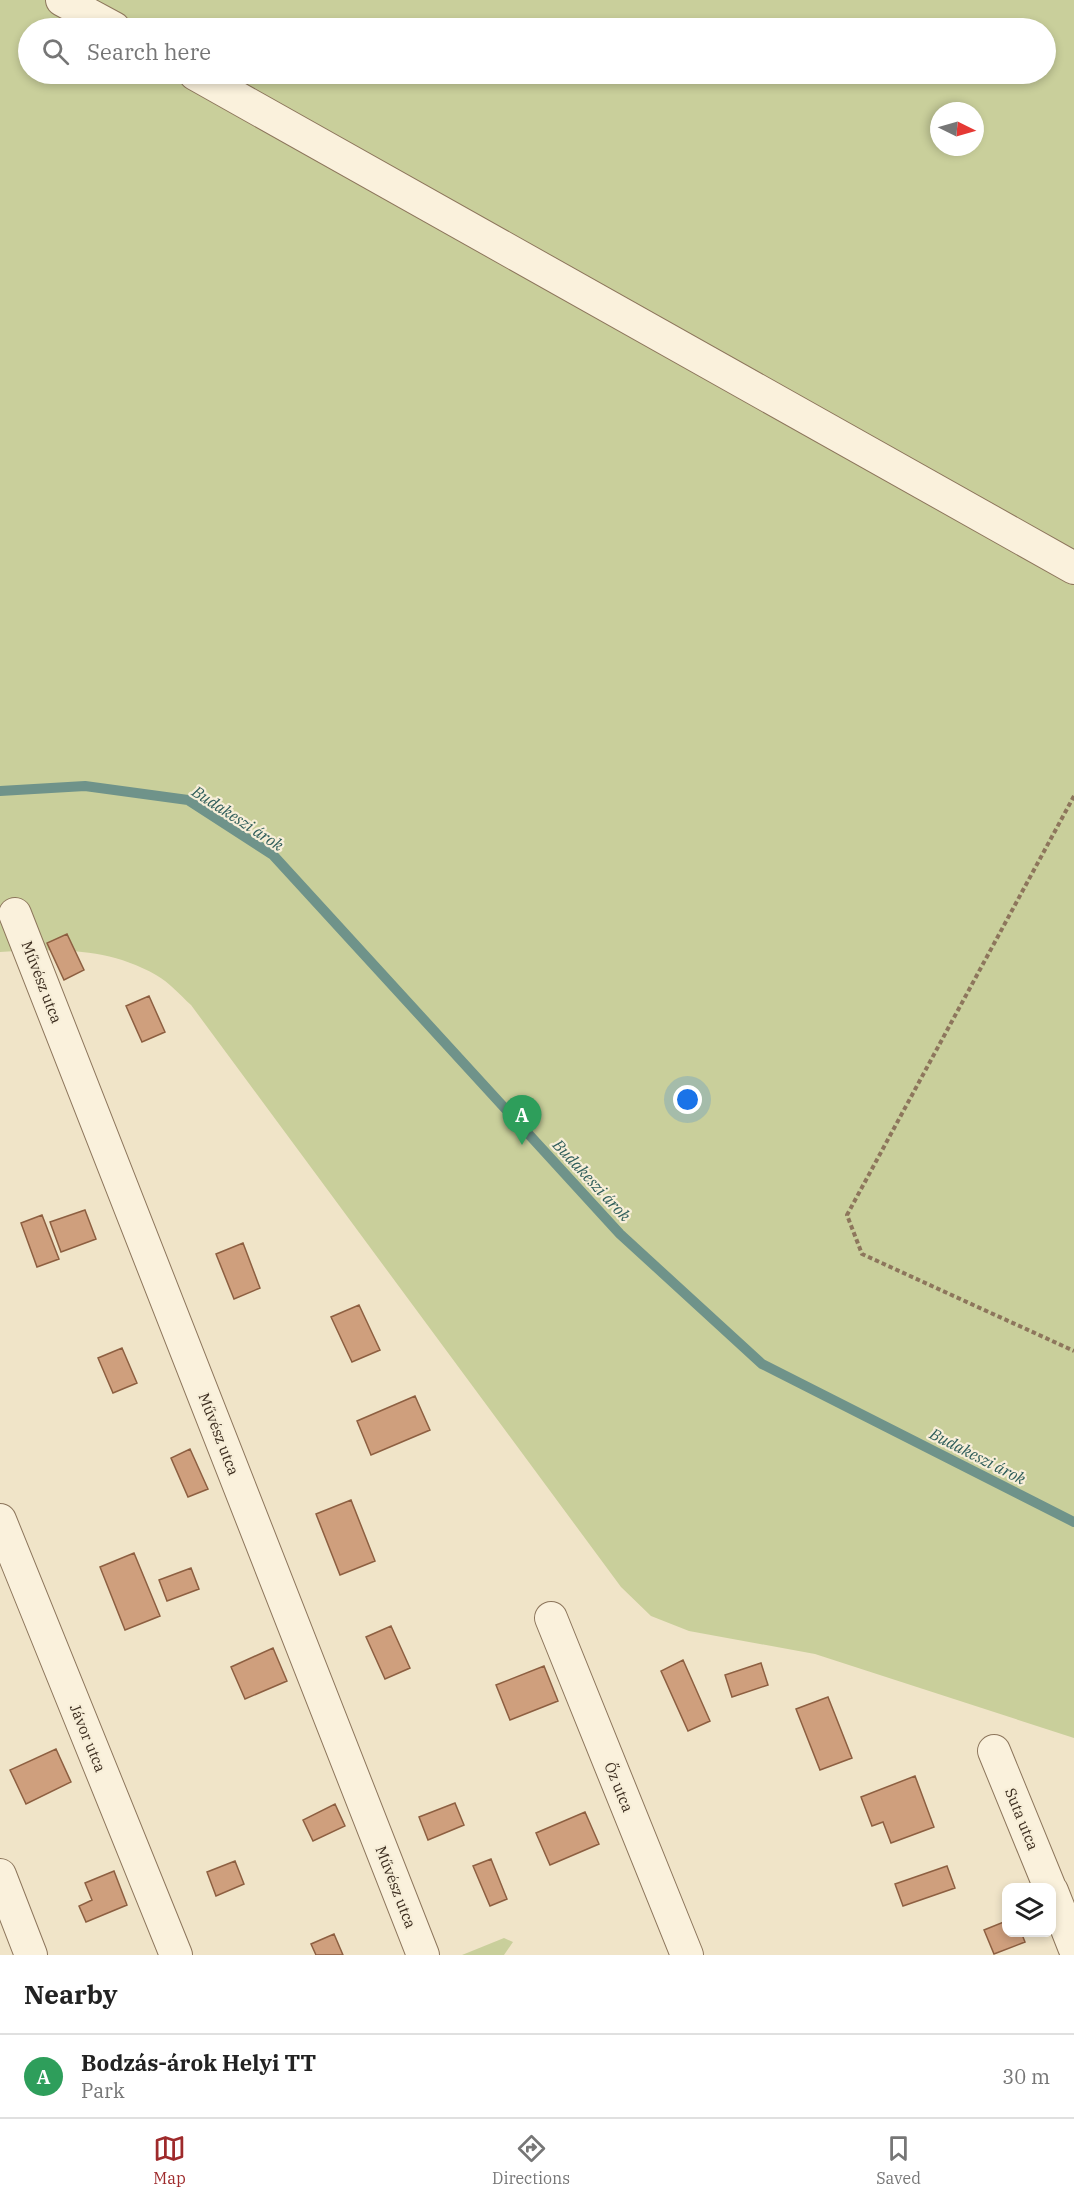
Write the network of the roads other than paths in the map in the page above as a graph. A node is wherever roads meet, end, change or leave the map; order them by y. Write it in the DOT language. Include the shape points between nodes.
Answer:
graph roads {
  1 [pos="62,0"];
  2 [pos="95,18"];
  3 [pos="213,84"];
  4 [pos="1074,568"];
  5 [pos="15,914"];
  6 [pos="0,1520"];
  7 [pos="551,1618"];
  8 [pos="994,1751"];
  9 [pos="0,1875"];
  10 [pos="1049,1883"];
  11 [pos="1056,1902"];
  12 [pos="1074,1947"];
  13 [pos="32,1955"];
  14 [pos="176,1955"];
  15 [pos="423,1955"];
  16 [pos="687,1955"];
  1 -- 2 [label="street"];
  3 -- 4 [label="street"];
  5 -- 15 [label="street, Művész utca"];
  6 -- 14 [label="street, Jávor utca"];
  7 -- 16 [label="street, Őz utca"];
  8 -- 10 [label="street, Suta utca"];
  9 -- 13 [label="street"];
  11 -- 12 [label="street, Suta utca"];
}
